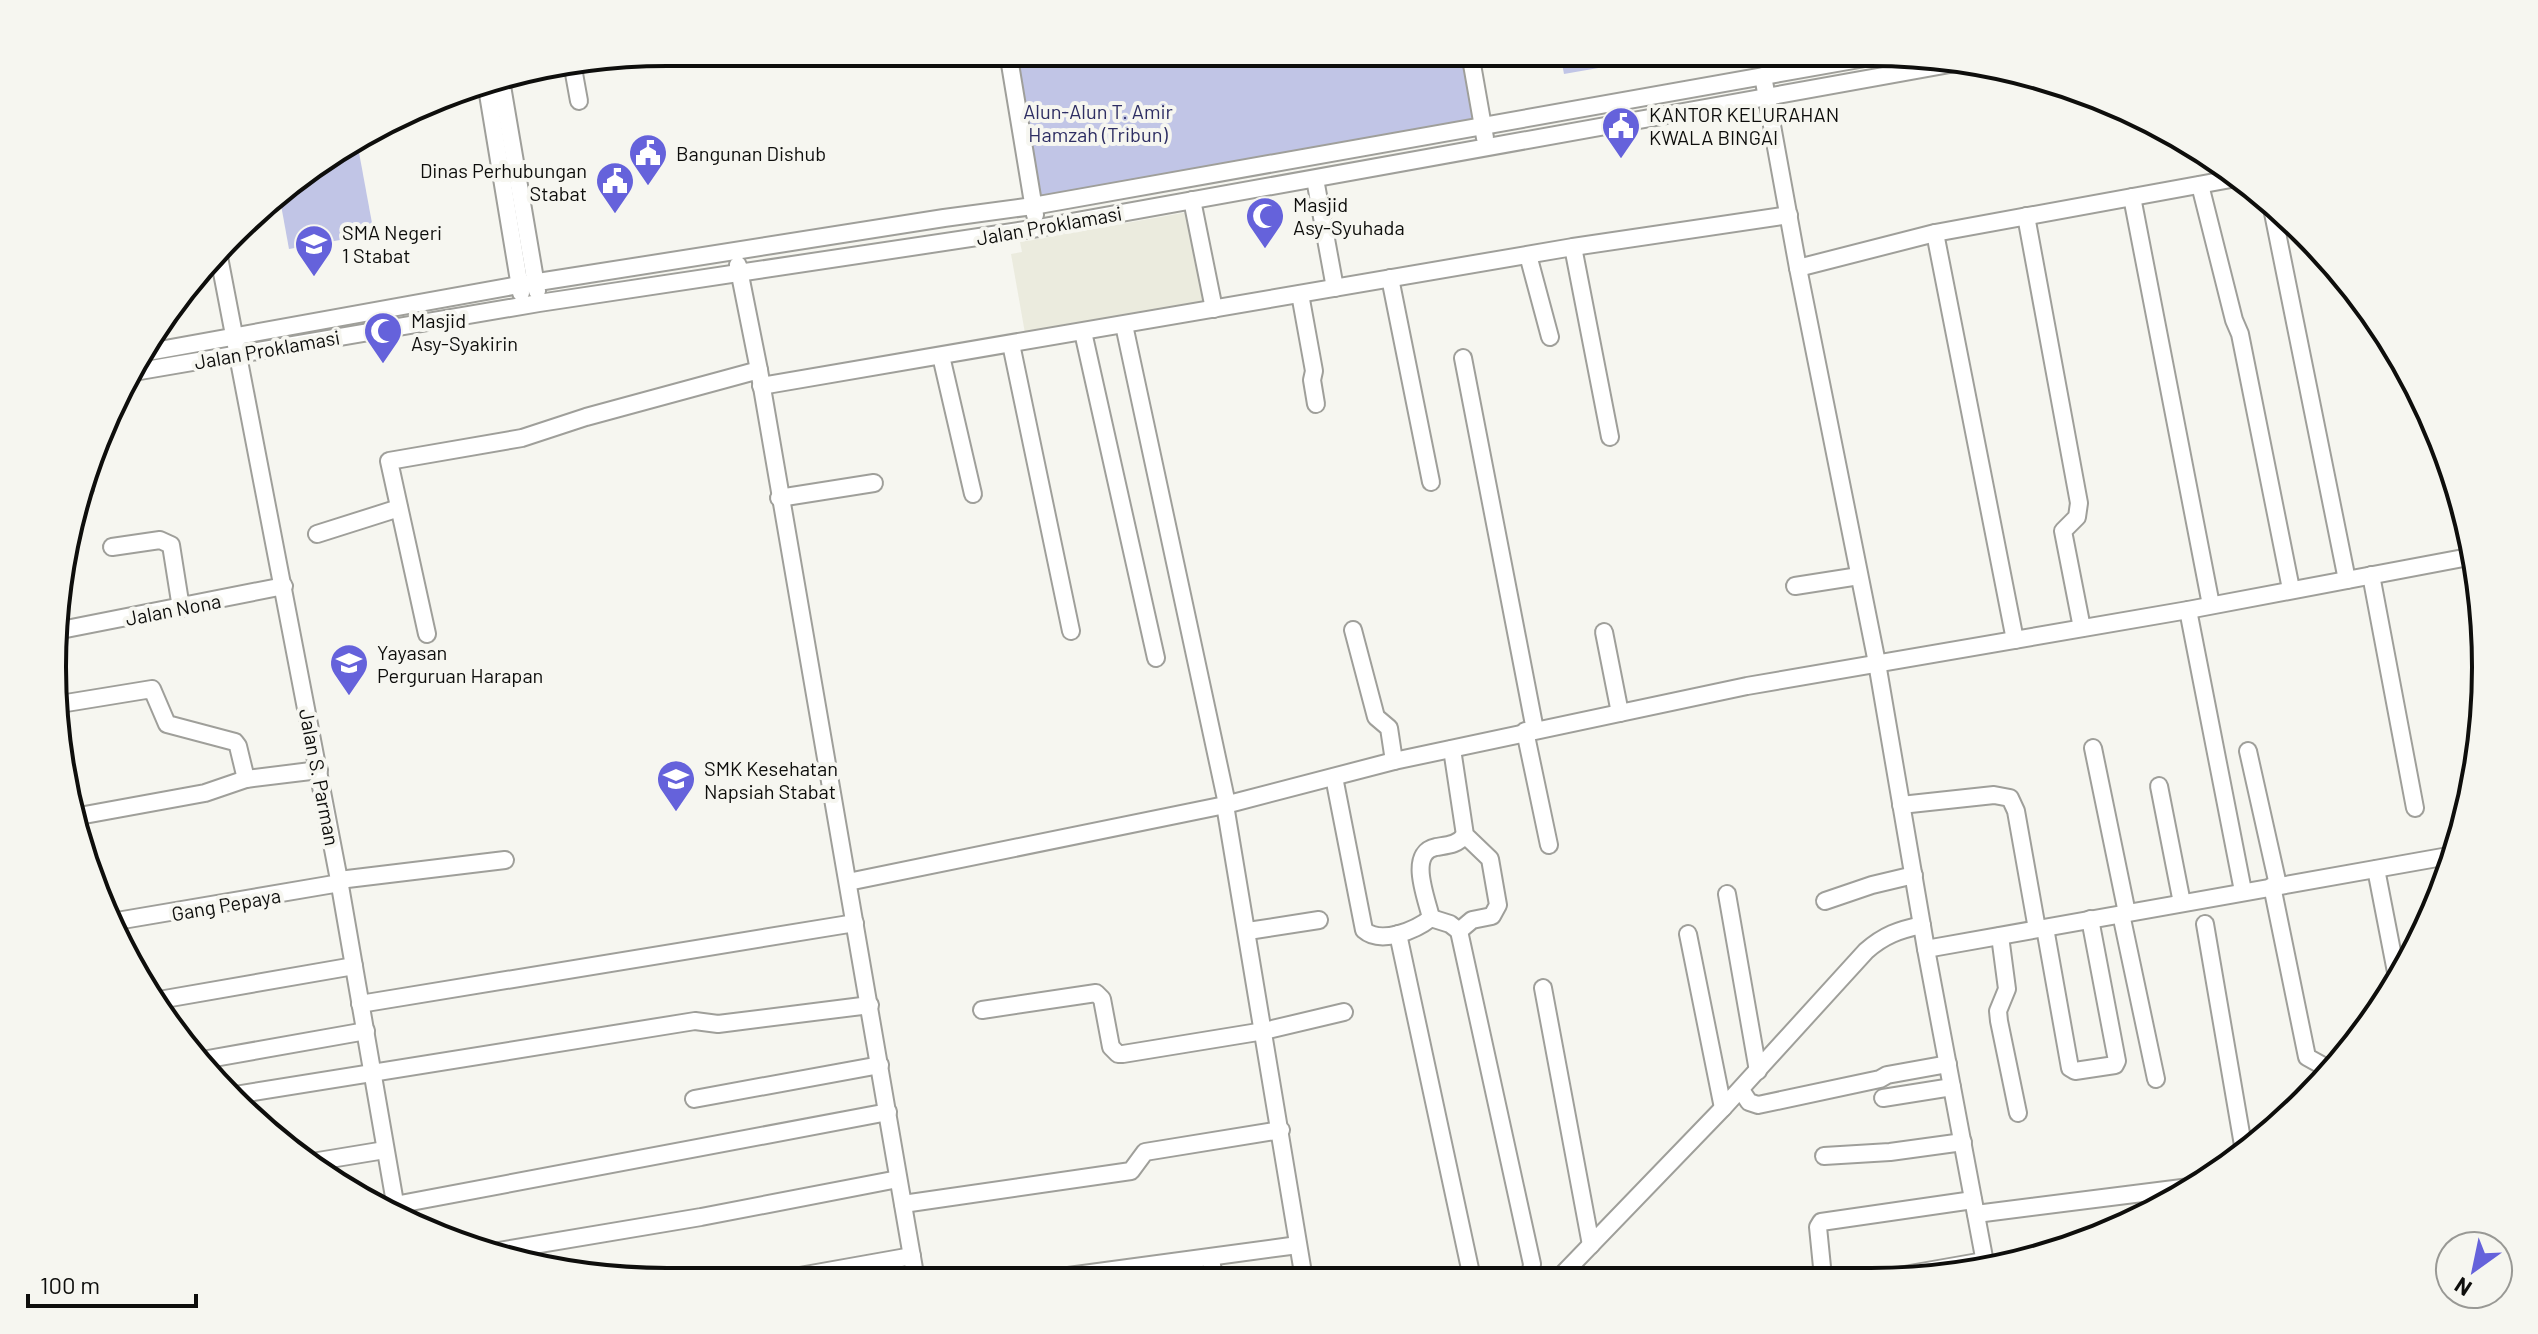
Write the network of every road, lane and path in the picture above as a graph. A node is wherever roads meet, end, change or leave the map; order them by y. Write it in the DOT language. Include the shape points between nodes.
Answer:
graph roads {
  1 [pos="1010,66"];
  2 [pos="1472,66"];
  3 [pos="1820,66"];
  4 [pos="1926,69"];
  5 [pos="574,74"];
  6 [pos="1763,76"];
  7 [pos="502,89"];
  8 [pos="488,93"];
  9 [pos="1768,98"];
  10 [pos="579,101"];
  11 [pos="1482,128"];
  12 [pos="1488,149"];
  13 [pos="1315,179"];
  14 [pos="2224,180"];
  15 [pos="2200,185"];
  16 [pos="2132,197"];
  17 [pos="1192,200"];
  18 [pos="1033,206"];
  19 [pos="1789,215"];
  20 [pos="2026,216"];
  21 [pos="2275,222"];
  22 [pos="1038,228"];
  23 [pos="1935,233"];
  24 [pos="1573,247"];
  25 [pos="736,252"];
  26 [pos="1528,255"];
  27 [pos="221,265"];
  28 [pos="1798,268"];
  29 [pos="740,273"];
  30 [pos="1390,278"];
  31 [pos="527,283"];
  32 [pos="1335,288"];
  33 [pos="1300,294"];
  34 [pos="531,304"];
  35 [pos="1214,309"];
  36 [pos="1124,325"];
  37 [pos="1083,332"];
  38 [pos="234,336"];
  39 [pos="1550,337"];
  40 [pos="1011,344"];
  41 [pos="156,350"];
  42 [pos="238,354"];
  43 [pos="941,356"];
  44 [pos="1463,358"];
  45 [pos="145,370"];
  46 [pos="760,378"];
  47 [pos="1316,404"];
  48 [pos="1610,437"];
  49 [pos="1431,482"];
  50 [pos="874,483"];
  51 [pos="973,494"];
  52 [pos="779,498"];
  53 [pos="399,508"];
  54 [pos="317,534"];
  55 [pos="112,547"];
  56 [pos="2461,558"];
  57 [pos="2371,575"];
  58 [pos="1859,576"];
  59 [pos="2347,580"];
  60 [pos="284,586"];
  61 [pos="1795,586"];
  62 [pos="2291,589"];
  63 [pos="2211,605"];
  64 [pos="181,608"];
  65 [pos="2188,610"];
  66 [pos="2082,628"];
  67 [pos="67,629"];
  68 [pos="1353,630"];
  69 [pos="1071,631"];
  70 [pos="1604,632"];
  71 [pos="427,634"];
  72 [pos="2015,640"];
  73 [pos="1156,658"];
  74 [pos="1877,663"];
  75 [pos="67,703"];
  76 [pos="1620,713"];
  77 [pos="1530,730"];
  78 [pos="2093,748"];
  79 [pos="1452,749"];
  80 [pos="2248,751"];
  81 [pos="1394,761"];
  82 [pos="319,770"];
  83 [pos="1334,777"];
  84 [pos="246,779"];
  85 [pos="2159,786"];
  86 [pos="1226,805"];
  87 [pos="1901,805"];
  88 [pos="2415,808"];
  89 [pos="84,815"];
  90 [pos="1465,835"];
  91 [pos="1549,845"];
  92 [pos="2441,857"];
  93 [pos="505,860"];
  94 [pos="2376,869"];
  95 [pos="1914,875"];
  96 [pos="2275,880"];
  97 [pos="340,882"];
  98 [pos="848,882"];
  99 [pos="2241,884"];
  100 [pos="1727,894"];
  101 [pos="2181,896"];
  102 [pos="1825,901"];
  103 [pos="2124,908"];
  104 [pos="1431,918"];
  105 [pos="2090,919"];
  106 [pos="122,920"];
  107 [pos="1319,920"];
  108 [pos="855,923"];
  109 [pos="2205,924"];
  110 [pos="1922,925"];
  111 [pos="2041,928"];
  112 [pos="1248,931"];
  113 [pos="1459,931"];
  114 [pos="1398,934"];
  115 [pos="1688,934"];
  116 [pos="2000,936"];
  117 [pos="1926,949"];
  118 [pos="2394,962"];
  119 [pos="354,966"];
  120 [pos="1543,988"];
  121 [pos="166,999"];
  122 [pos="360,1004"];
  123 [pos="870,1005"];
  124 [pos="982,1010"];
  125 [pos="1344,1012"];
  126 [pos="366,1031"];
  127 [pos="1264,1031"];
  128 [pos="211,1058"];
  129 [pos="1948,1064"];
  130 [pos="880,1065"];
  131 [pos="2321,1065"];
  132 [pos="1758,1071"];
  133 [pos="372,1075"];
  134 [pos="2156,1079"];
  135 [pos="1952,1087"];
  136 [pos="244,1094"];
  137 [pos="1744,1095"];
  138 [pos="1883,1098"];
  139 [pos="694,1099"];
  140 [pos="1723,1108"];
  141 [pos="888,1112"];
  142 [pos="2018,1113"];
  143 [pos="1281,1130"];
  144 [pos="2242,1140"];
  145 [pos="1963,1142"];
  146 [pos="385,1150"];
  147 [pos="1824,1156"];
  148 [pos="323,1160"];
  149 [pos="898,1179"];
  150 [pos="2169,1189"];
  151 [pos="394,1202"];
  152 [pos="903,1204"];
  153 [pos="1974,1207"];
  154 [pos="409,1209"];
  155 [pos="1298,1245"];
  156 [pos="1591,1245"];
  157 [pos="513,1248"];
  158 [pos="912,1256"];
  159 [pos="1984,1257"];
  160 [pos="1211,1258"];
  161 [pos="844,1268"];
  162 [pos="914,1268"];
  163 [pos="1132,1268"];
  164 [pos="1212,1268"];
  165 [pos="1302,1268"];
  166 [pos="1470,1268"];
  167 [pos="1531,1268"];
  168 [pos="1569,1268"];
  169 [pos="1822,1268"];
  1 -- 18 [label="street"];
  2 -- 11 [label="street"];
  3 -- 6 [label="street, Jalan Proklamasi"];
  4 -- 9 [label="street, Jalan Proklamasi"];
  5 -- 10 [label="street"];
  6 -- 9 [label="street"];
  6 -- 11 [label="street, Jalan Proklamasi"];
  7 -- 31 [label="street"];
  8 -- 31 [label="street"];
  9 -- 12 [label="street, Jalan Proklamasi"];
  9 -- 19 [label="street"];
  11 -- 12 [label="street"];
  11 -- 18 [label="street, Jalan Proklamasi"];
  12 -- 13 [label="street, Jalan Proklamasi"];
  13 -- 17 [label="street, Jalan Proklamasi"];
  13 -- 32 [label="street"];
  14 -- 15 [label="street"];
  15 -- 16 [label="street"];
  15 -- 62 [label="street" via="2240,334"];
  16 -- 20 [label="street"];
  16 -- 63 [label="street"];
  17 -- 22 [label="street, Jalan Proklamasi"];
  17 -- 35 [label="street"];
  18 -- 22 [label="street"];
  18 -- 25 [label="street, Jalan Proklamasi"];
  19 -- 24 [label="street"];
  19 -- 28 [label="street"];
  20 -- 23 [label="street"];
  20 -- 66 [label="street" via="2079,503 2077,517 2063,531"];
  21 -- 59 [label="street"];
  22 -- 29 [label="street, Jalan Proklamasi"];
  23 -- 28 [label="street"];
  23 -- 72 [label="street"];
  24 -- 26 [label="street"];
  24 -- 48 [label="street"];
  25 -- 29 [label="street"];
  25 -- 31 [label="street, Jalan Proklamasi"];
  26 -- 30 [label="street"];
  26 -- 39 [label="street"];
  27 -- 38 [label="street, Jalan S. Parman"];
  28 -- 58 [label="street"];
  29 -- 34 [label="street, Jalan Proklamasi"];
  29 -- 46 [label="street"];
  30 -- 32 [label="street"];
  30 -- 49 [label="street"];
  31 -- 34 [label="street"];
  31 -- 38 [label="street, Jalan Proklamasi"];
  32 -- 33 [label="street"];
  33 -- 35 [label="street"];
  33 -- 47 [label="street"];
  34 -- 42 [label="street, Jalan Proklamasi"];
  35 -- 36 [label="street"];
  36 -- 37 [label="street"];
  36 -- 86 [label="street"];
  37 -- 40 [label="street"];
  37 -- 73 [label="street"];
  38 -- 41 [label="street, Jalan Proklamasi"];
  38 -- 42 [label="street, Jalan S. Parman"];
  40 -- 43 [label="street"];
  40 -- 69 [label="street"];
  42 -- 45 [label="street, Jalan Proklamasi"];
  42 -- 60 [label="street, Jalan S. Parman"];
  43 -- 46 [label="street"];
  43 -- 51 [label="street"];
  44 -- 77 [label="street"];
  46 -- 52 [label="street"];
  46 -- 53 [label="street" via="586,417 522,438 389,461"];
  50 -- 52 [label="street"];
  52 -- 98 [label="street"];
  53 -- 54 [label="street"];
  53 -- 71 [label="street"];
  55 -- 64 [label="street" via="160,540 171,545"];
  56 -- 57 [label="street"];
  57 -- 59 [label="street"];
  57 -- 88 [label="street"];
  58 -- 61 [label="street"];
  58 -- 74 [label="street"];
  59 -- 62 [label="street"];
  60 -- 64 [label="street, Jalan Nona"];
  60 -- 82 [label="street, Jalan S. Parman"];
  62 -- 63 [label="street"];
  63 -- 65 [label="street"];
  64 -- 67 [label="street, Jalan Nona"];
  65 -- 66 [label="street"];
  65 -- 99 [label="street"];
  66 -- 72 [label="street"];
  68 -- 81 [label="street" via="1376,717 1389,728"];
  70 -- 76 [label="street"];
  72 -- 74 [label="street"];
  74 -- 76 [label="street"];
  74 -- 87 [label="street"];
  75 -- 84 [label="street" via="152,689 167,724 235,742"];
  76 -- 77 [label="street"];
  77 -- 79 [label="street"];
  77 -- 91 [label="street"];
  78 -- 103 [label="street"];
  79 -- 81 [label="street"];
  79 -- 90 [label="street"];
  80 -- 96 [label="street"];
  81 -- 83 [label="street"];
  82 -- 84 [label="street"];
  82 -- 97 [label="street, Jalan S. Parman"];
  83 -- 86 [label="street"];
  83 -- 114 [label="street" via="1364,930 1374,936"];
  84 -- 89 [label="street" via="205,793"];
  85 -- 101 [label="street"];
  86 -- 98 [label="street"];
  86 -- 112 [label="street"];
  87 -- 95 [label="street"];
  87 -- 111 [label="street" via="1994,795 2010,798"];
  90 -- 104 [label="street" via="1423,856 1420,870"];
  90 -- 113 [label="street" via="1490,859 1498,905 1492,916 1472,920"];
  92 -- 94 [label="street"];
  93 -- 97 [label="street, Gang Pepaya"];
  94 -- 96 [label="street"];
  94 -- 118 [label="street"];
  95 -- 102 [label="street"];
  95 -- 110 [label="street"];
  96 -- 99 [label="street"];
  96 -- 131 [label="street" via="2307,1057"];
  97 -- 106 [label="street, Gang Pepaya"];
  97 -- 119 [label="street, Jalan S. Parman"];
  98 -- 108 [label="street"];
  99 -- 101 [label="street"];
  100 -- 132 [label="street"];
  101 -- 103 [label="street"];
  103 -- 105 [label="street"];
  103 -- 134 [label="street"];
  104 -- 113 [label="street"];
  104 -- 114 [label="street"];
  105 -- 111 [label="street"];
  105 -- 111 [label="street" via="2115,1065 2070,1068"];
  107 -- 112 [label="street"];
  108 -- 122 [label="street"];
  108 -- 123 [label="street"];
  109 -- 144 [label="street"];
  110 -- 117 [label="street"];
  110 -- 132 [label="street" via="1881,938"];
  111 -- 116 [label="street"];
  112 -- 127 [label="street"];
  113 -- 167 [label="street"];
  114 -- 166 [label="street"];
  115 -- 140 [label="street"];
  116 -- 117 [label="street"];
  116 -- 142 [label="street" via="2007,989 1999,1021"];
  117 -- 129 [label="street"];
  119 -- 121 [label="street"];
  119 -- 122 [label="street, Jalan S. Parman"];
  120 -- 156 [label="street"];
  122 -- 126 [label="street, Jalan S. Parman"];
  123 -- 130 [label="street"];
  123 -- 133 [label="street" via="718,1024 695,1021"];
  124 -- 127 [label="street" via="1096,993 1102,999 1111,1047 1118,1054"];
  125 -- 127 [label="street"];
  126 -- 128 [label="street"];
  126 -- 133 [label="street, Jalan S. Parman"];
  127 -- 143 [label="street"];
  129 -- 135 [label="street"];
  129 -- 137 [label="street" via="1758,1105"];
  130 -- 139 [label="street"];
  130 -- 141 [label="street"];
  132 -- 137 [label="street"];
  133 -- 136 [label="street"];
  133 -- 146 [label="street, Jalan S. Parman"];
  135 -- 138 [label="street"];
  135 -- 145 [label="street"];
  137 -- 140 [label="street"];
  140 -- 156 [label="street"];
  141 -- 149 [label="street"];
  141 -- 154 [label="street"];
  143 -- 152 [label="street" via="1145,1152 1131,1171"];
  143 -- 155 [label="street"];
  145 -- 147 [label="street"];
  145 -- 153 [label="street"];
  146 -- 148 [label="street"];
  146 -- 151 [label="street, Jalan S. Parman"];
  149 -- 152 [label="street"];
  149 -- 157 [label="street"];
  150 -- 153 [label="street"];
  152 -- 158 [label="street"];
  153 -- 159 [label="street"];
  153 -- 169 [label="street" via="1821,1222"];
  155 -- 160 [label="street"];
  155 -- 165 [label="street"];
  156 -- 168 [label="street"];
  158 -- 161 [label="street"];
  158 -- 162 [label="street"];
  160 -- 163 [label="street"];
  160 -- 164 [label="street"];
}
